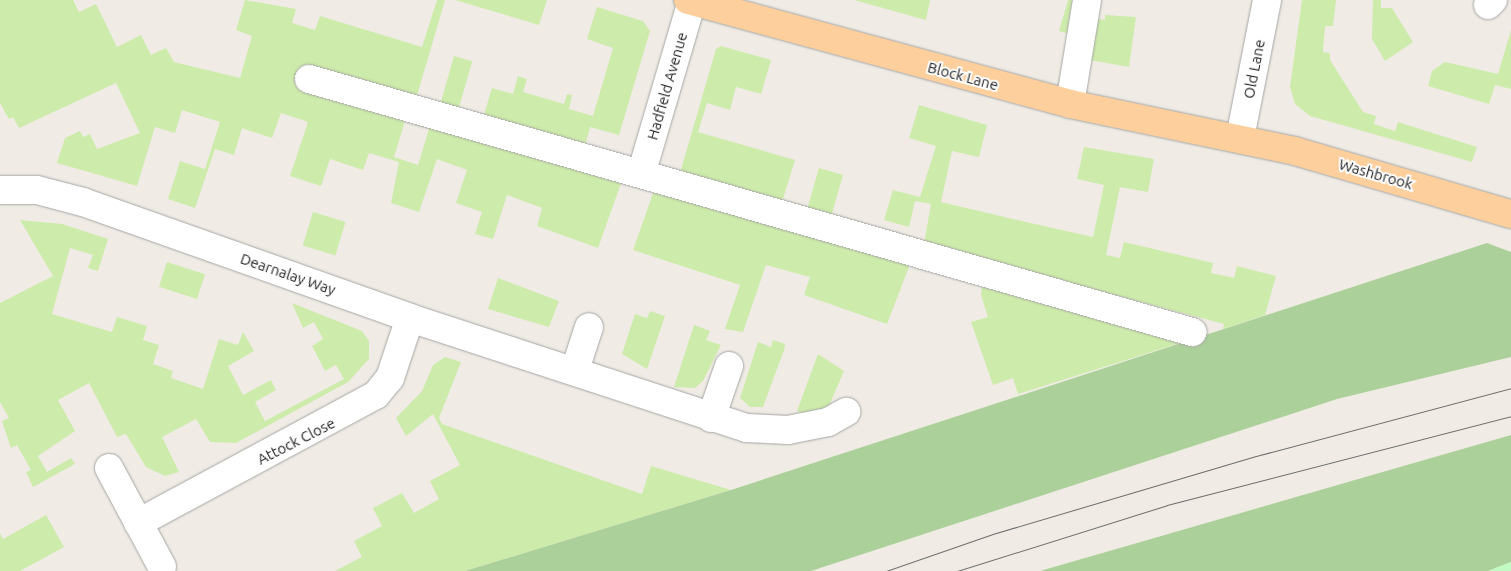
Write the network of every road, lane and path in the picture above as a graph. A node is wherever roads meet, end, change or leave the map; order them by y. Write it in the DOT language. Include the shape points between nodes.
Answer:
graph roads {
  1 [pos="690,0"];
  2 [pos="1086,0"];
  3 [pos="1267,0"];
  4 [pos="309,79"];
  5 [pos="1070,104"];
  6 [pos="1240,138"];
  7 [pos="642,171"];
  8 [pos="0,190"];
  9 [pos="1511,214"];
  10 [pos="410,318"];
  11 [pos="589,327"];
  12 [pos="1192,332"];
  13 [pos="729,366"];
  14 [pos="575,370"];
  15 [pos="846,412"];
  16 [pos="711,418"];
  17 [pos="109,468"];
  18 [pos="138,523"];
  19 [pos="162,567"];
  1 -- 5 [label="main road, Block Lane"];
  1 -- 7 [label="street, Hadfield Avenue"];
  2 -- 5 [label="street"];
  3 -- 6 [label="street, Old Lane"];
  4 -- 7 [label="street"];
  5 -- 6 [label="main road, Block Lane"];
  6 -- 9 [label="main road, Washbrook"];
  7 -- 12 [label="street"];
  8 -- 10 [label="street, Dearnalay Way" via="37,190 83,202"];
  10 -- 14 [label="street, Dearnalay Way"];
  10 -- 18 [label="street, Attock Close" via="390,378 376,395"];
  11 -- 14 [label="street"];
  13 -- 16 [label="street"];
  14 -- 16 [label="street, Dearnalay Way"];
  15 -- 16 [label="street, Dearnalay Way" via="828,422 788,430 747,428"];
  17 -- 18 [label="street"];
  18 -- 19 [label="street"];
}
